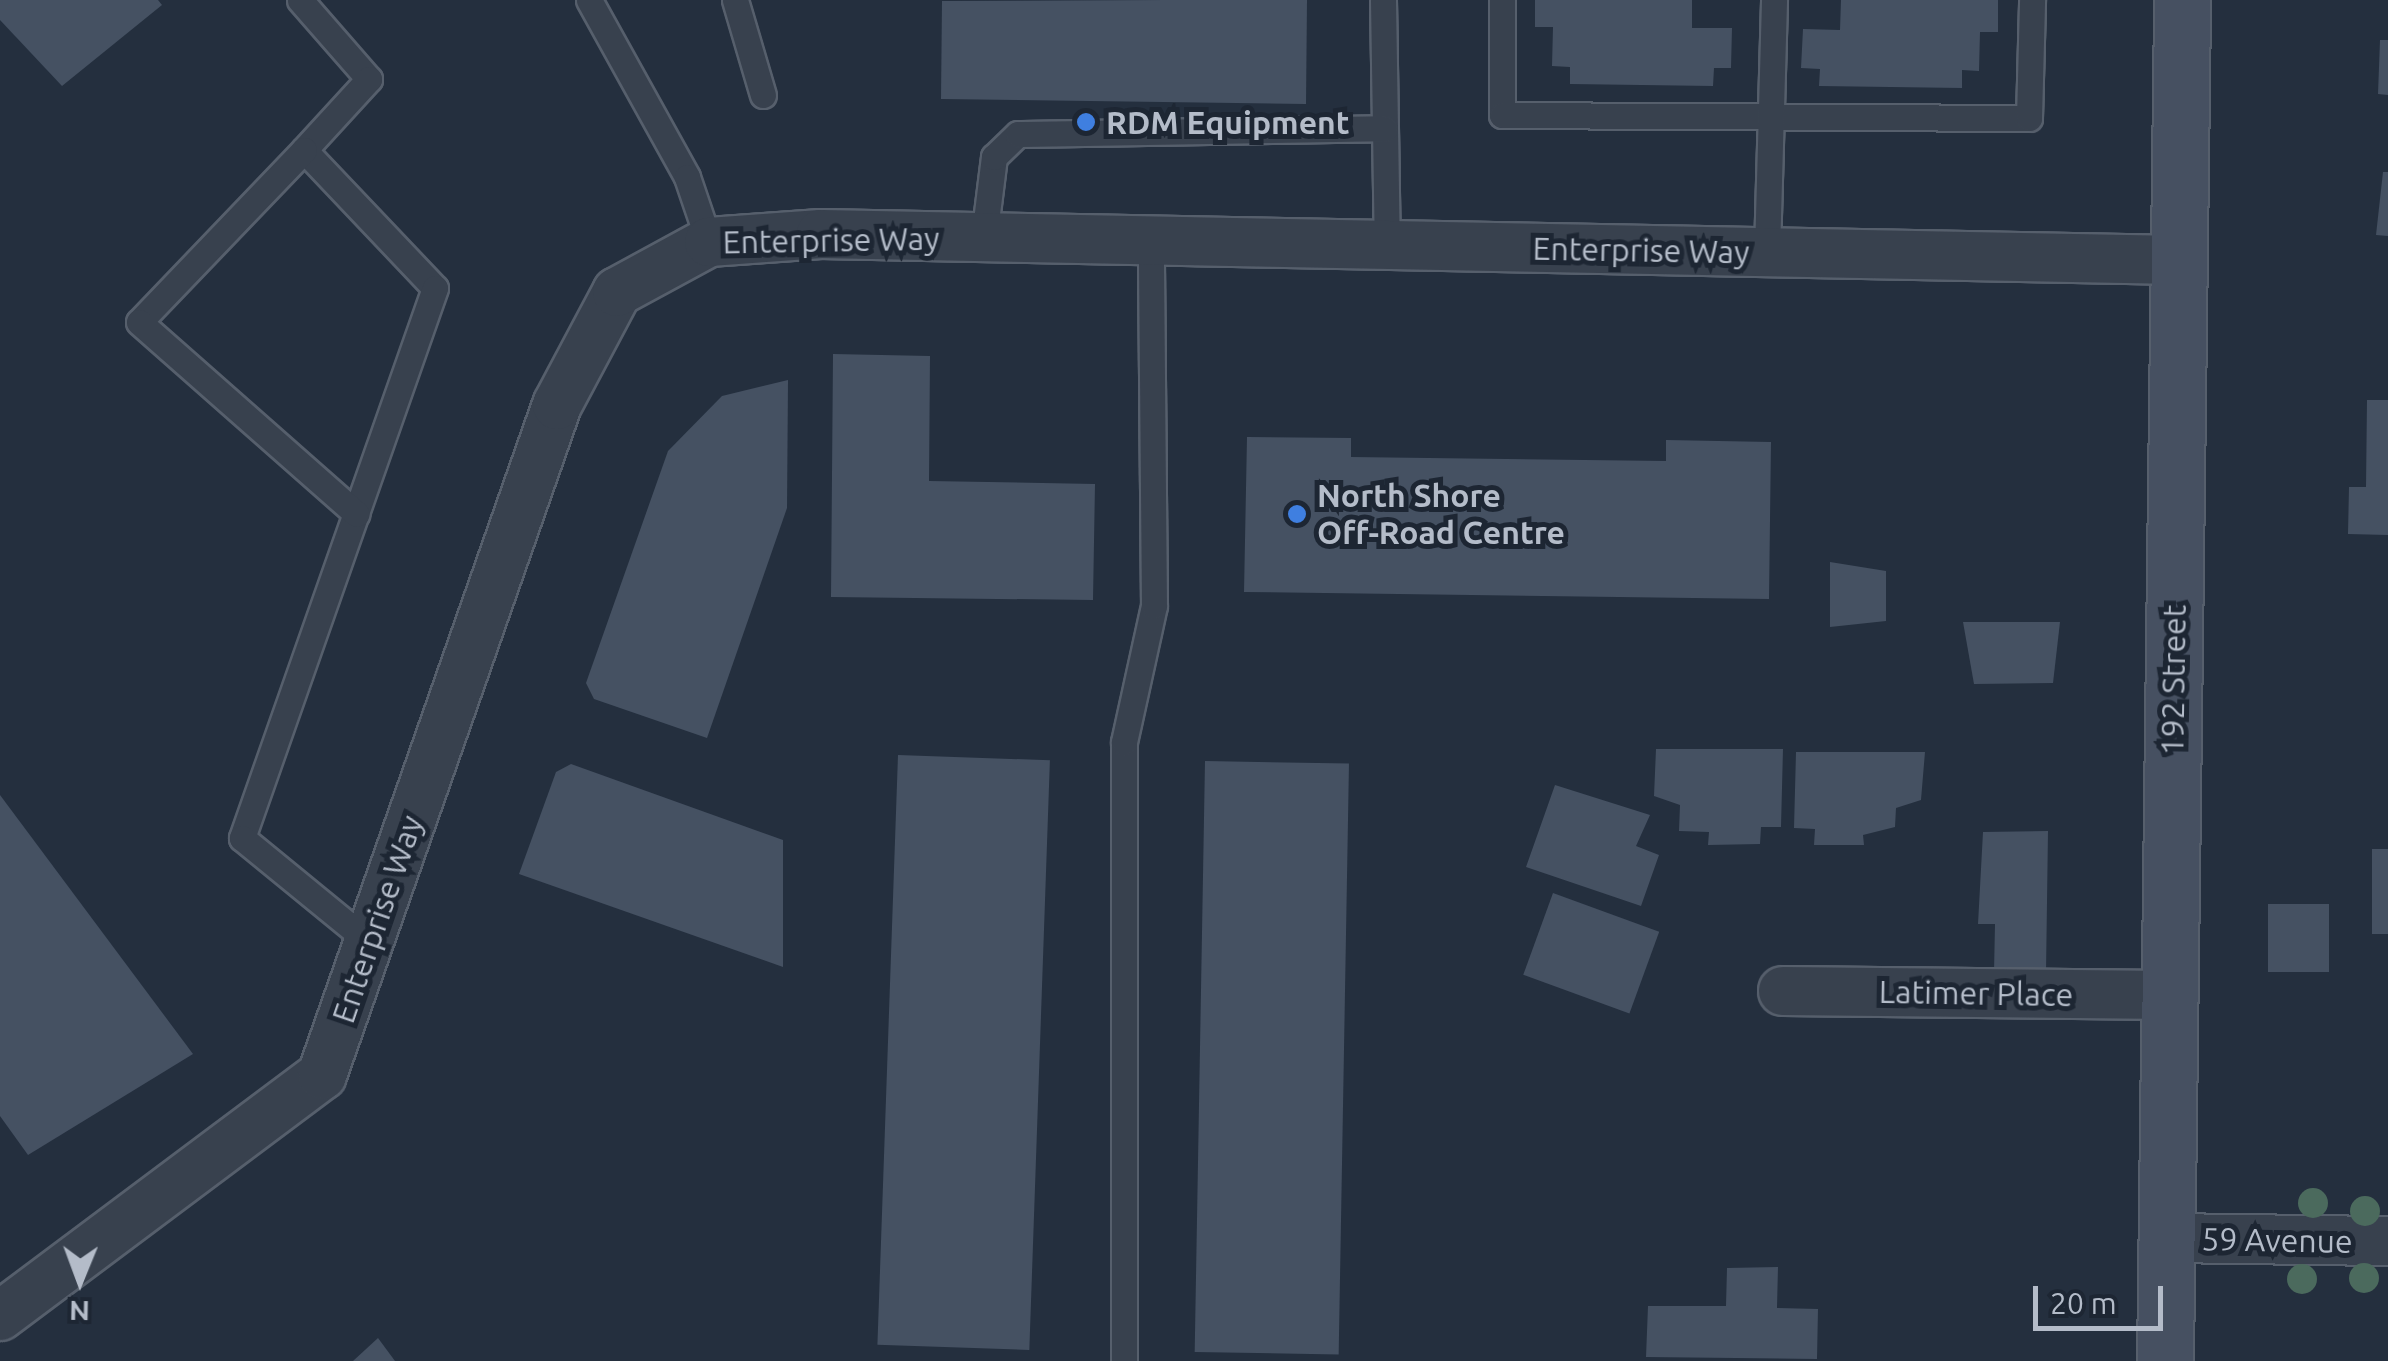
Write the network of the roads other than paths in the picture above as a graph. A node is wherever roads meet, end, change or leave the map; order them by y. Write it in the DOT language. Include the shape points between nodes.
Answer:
graph roads {
  1 [pos="300,0"];
  2 [pos="735,0"];
  3 [pos="1383,0"];
  4 [pos="1502,0"];
  5 [pos="1774,0"];
  6 [pos="2032,0"];
  7 [pos="2182,0"];
  8 [pos="591,1"];
  9 [pos="763,95"];
  10 [pos="1773,117"];
  11 [pos="1385,128"];
  12 [pos="304,150"];
  13 [pos="984,237"];
  14 [pos="1151,240"];
  15 [pos="709,242"];
  16 [pos="1386,245"];
  17 [pos="1767,252"];
  18 [pos="2178,260"];
  19 [pos="357,514"];
  20 [pos="369,942"];
  21 [pos="1782,991"];
  22 [pos="2170,995"];
  23 [pos="2167,1238"];
  24 [pos="2388,1241"];
  25 [pos="0,1316"];
  26 [pos="1124,1361"];
  27 [pos="2165,1361"];
  1 -- 12 [label="lane" via="369,79"];
  2 -- 9 [label="lane"];
  3 -- 11 [label="lane"];
  4 -- 10 [label="lane" via="1502,115"];
  5 -- 10 [label="lane"];
  6 -- 10 [label="lane" via="2029,118"];
  7 -- 18 [label="main road, 192 Street"];
  8 -- 15 [label="lane" via="687,178"];
  10 -- 17 [label="lane"];
  11 -- 13 [label="lane" via="1018,134 994,157"];
  11 -- 16 [label="lane"];
  12 -- 19 [label="lane" via="435,288"];
  12 -- 19 [label="lane" via="138,322"];
  13 -- 14 [label="street, Enterprise Way"];
  13 -- 15 [label="street, Enterprise Way"];
  14 -- 16 [label="street, Enterprise Way"];
  14 -- 26 [label="lane" via="1154,606 1124,742"];
  15 -- 20 [label="street, Enterprise Way" via="617,292 556,405"];
  16 -- 17 [label="street, Enterprise Way"];
  17 -- 18 [label="street, Enterprise Way"];
  18 -- 22 [label="main road, 192 Street"];
  19 -- 20 [label="lane" via="242,838"];
  20 -- 25 [label="street, Enterprise Way" via="322,1075"];
  21 -- 22 [label="street, Latimer Place"];
  22 -- 23 [label="main road, 192 Street"];
  23 -- 24 [label="street, 59 Avenue"];
  23 -- 27 [label="main road, 192 Street"];
}
